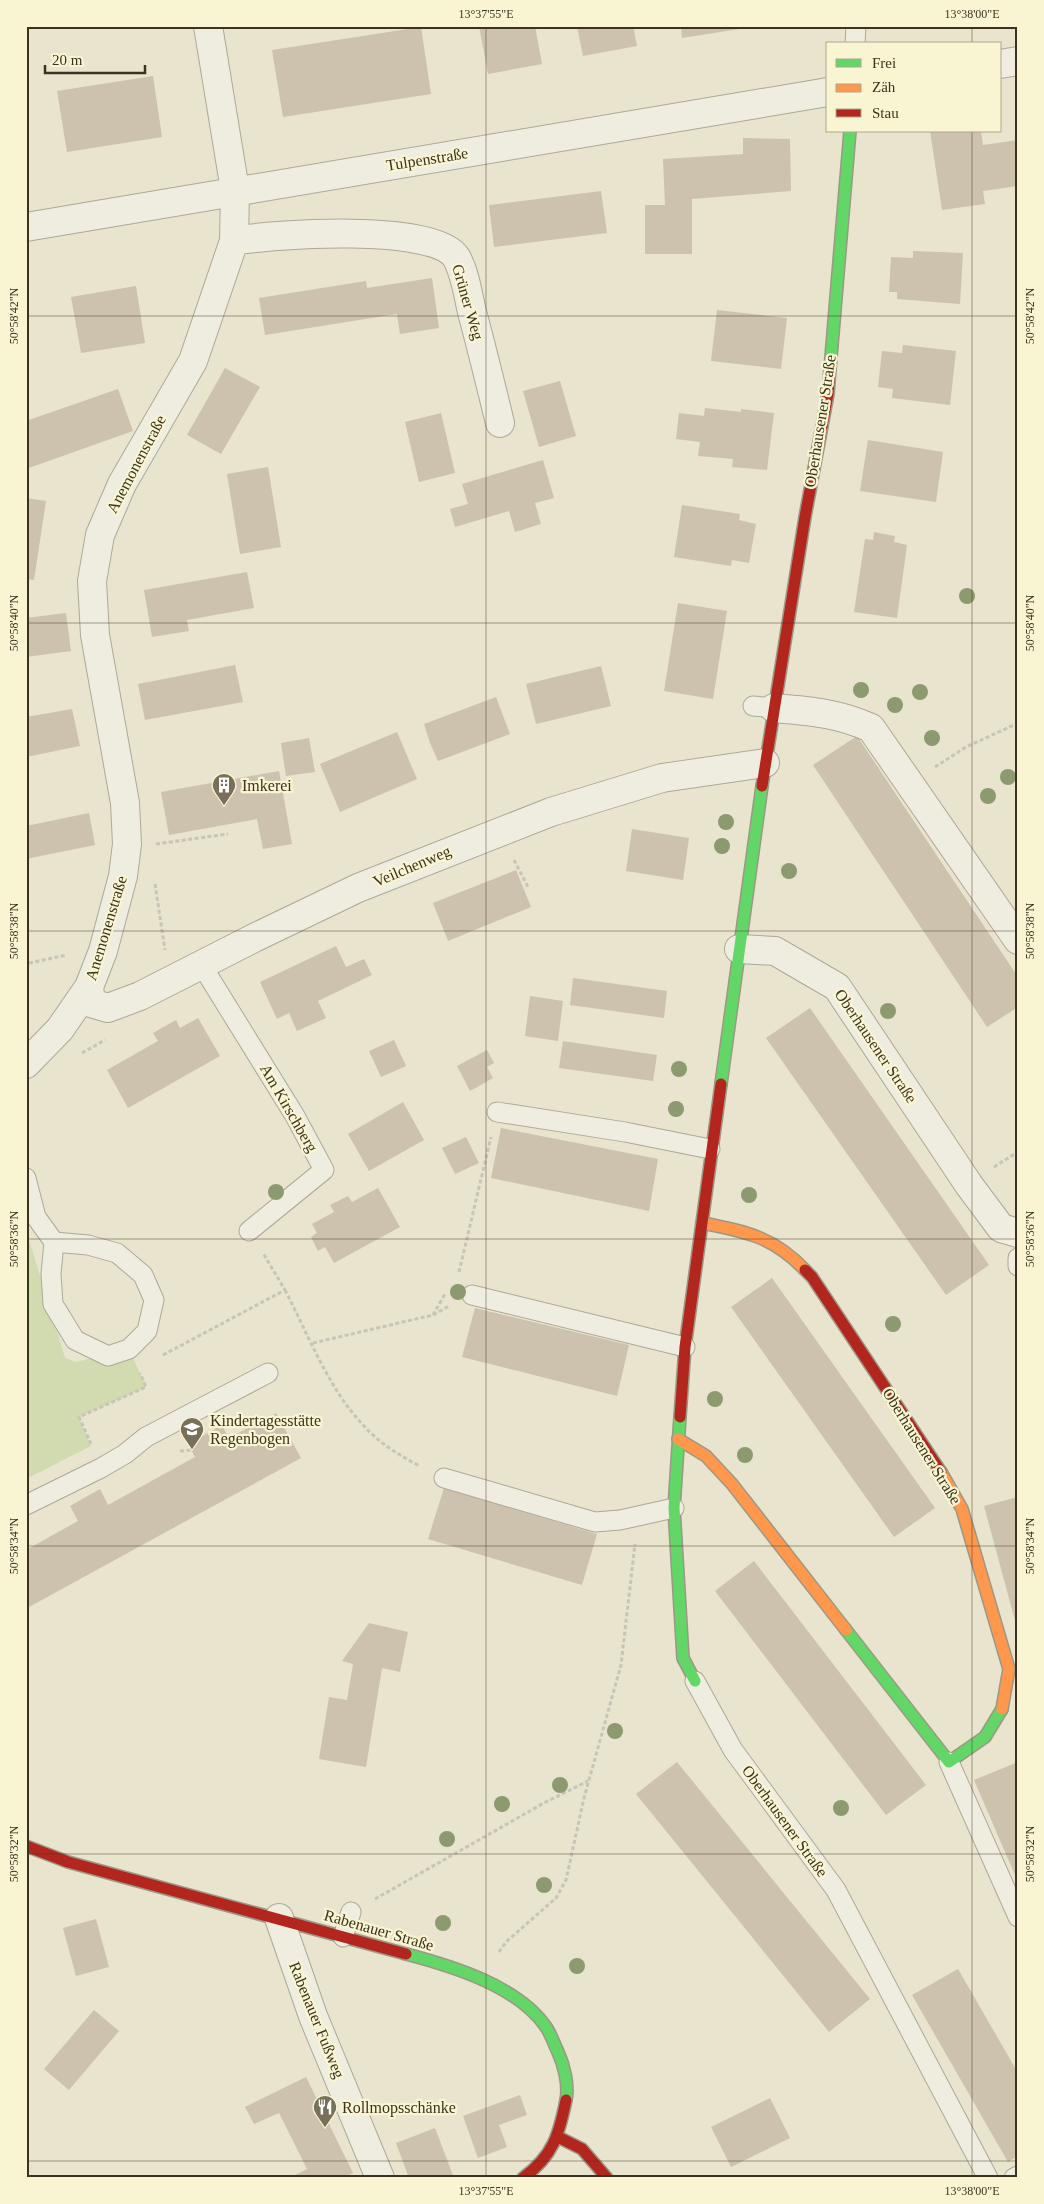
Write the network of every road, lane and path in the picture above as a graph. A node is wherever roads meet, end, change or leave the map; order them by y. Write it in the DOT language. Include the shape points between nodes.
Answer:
graph roads {
  1 [pos="208,26"];
  2 [pos="856,26"];
  3 [pos="855,42"];
  4 [pos="1018,61"];
  5 [pos="1002,64"];
  6 [pos="826,92"];
  7 [pos="850,132"];
  8 [pos="235,190"];
  9 [pos="26,227"];
  10 [pos="234,241"];
  11 [pos="500,423"];
  12 [pos="763,707"];
  13 [pos="1018,723"];
  14 [pos="765,763"];
  15 [pos="910,783"];
  16 [pos="228,834"];
  17 [pos="127,844"];
  18 [pos="515,862"];
  19 [pos="153,874"];
  20 [pos="528,887"];
  21 [pos="1018,940"];
  22 [pos="739,949"];
  23 [pos="73,954"];
  24 [pos="29,963"];
  25 [pos="202,964"];
  26 [pos="170,980"];
  27 [pos="89,986"];
  28 [pos="26,1064"];
  29 [pos="497,1112"];
  30 [pos="710,1149"];
  31 [pos="1016,1153"];
  32 [pos="1000,1163"];
  33 [pos="26,1178"];
  34 [pos="702,1224"];
  35 [pos="249,1231"];
  36 [pos="1018,1233"];
  37 [pos="54,1242"];
  38 [pos="1018,1258"];
  39 [pos="1018,1266"];
  40 [pos="458,1273"];
  41 [pos="285,1290"];
  42 [pos="448,1290"];
  43 [pos="472,1295"];
  44 [pos="432,1315"];
  45 [pos="313,1343"];
  46 [pos="685,1347"];
  47 [pos="159,1357"];
  48 [pos="138,1368"];
  49 [pos="268,1373"];
  50 [pos="678,1439"];
  51 [pos="101,1468"];
  52 [pos="444,1478"];
  53 [pos="26,1505"];
  54 [pos="674,1508"];
  55 [pos="648,1515"];
  56 [pos="695,1681"];
  57 [pos="949,1762"];
  58 [pos="588,1780"];
  59 [pos="26,1846"];
  60 [pos="351,1912"];
  61 [pos="1018,1916"];
  62 [pos="279,1918"];
  63 [pos="343,1937"];
  64 [pos="488,1981"];
  65 [pos="558,2137"];
  66 [pos="380,2178"];
  67 [pos="523,2178"];
  68 [pos="607,2178"];
  69 [pos="988,2178"];
  1 -- 8 [label="street, Anemonenstraße"];
  2 -- 3 [label="lane"];
  4 -- 5 [label="street"];
  6 -- 8 [label="street, Tulpenstraße"];
  7 -- 12 [label="street, Oberhausener Straße" via="828,394"];
  8 -- 9 [label="street, Tulpenstraße"];
  8 -- 10 [label="street, Anemonenstraße"];
  10 -- 11 [label="street, Grüner Weg" via="263,236 383,235 438,244 456,257"];
  10 -- 17 [label="street, Anemonenstraße" via="193,361 122,484 100,535 92,581 95,636 125,803"];
  12 -- 14 [label="street, Oberhausener Straße"];
  12 -- 15 [label="street" via="847,717 871,728"];
  13 -- 15 [label="path" via="966,747"];
  14 -- 22 [label="street, Oberhausener Straße"];
  14 -- 25 [label="street, Veilchenweg" via="662,778 551,812 358,888"];
  15 -- 21 [label="street"];
  16 -- 17 [label="path" via="148,845"];
  17 -- 27 [label="street, Anemonenstraße" via="117,904"];
  18 -- 20 [label="path"];
  19 -- 26 [label="path"];
  22 -- 30 [label="street, Oberhausener Straße"];
  22 -- 36 [label="street, Oberhausener Straße" via="775,951 837,986 969,1185 1001,1228"];
  23 -- 24 [label="path"];
  25 -- 26 [label="street, Veilchenweg"];
  25 -- 35 [label="lane, Am Kirschberg" via="324,1170"];
  26 -- 27 [label="street, Veilchenweg" via="108,1008 91,1003"];
  27 -- 28 [label="street, Anemonenstraße" via="60,1029"];
  29 -- 30 [label="lane"];
  29 -- 40 [label="path"];
  30 -- 34 [label="street, Oberhausener Straße"];
  31 -- 32 [label="path"];
  33 -- 37 [label="lane" via="36,1217"];
  34 -- 46 [label="street, Oberhausener Straße"];
  34 -- 57 [label="street, Oberhausener Straße" via="742,1230 787,1251 812,1277 940,1470 962,1509 1009,1669 1002,1710 985,1737"];
  35 -- 41 [label="path"];
  37 -- 37 [label="lane" via="53,1304 74,1340 108,1356 129,1349 147,1331 154,1300 143,1275 117,1253 88,1244"];
  38 -- 39 [label="lane"];
  41 -- 45 [label="path"];
  41 -- 47 [label="path"];
  42 -- 44 [label="path"];
  43 -- 44 [label="path"];
  43 -- 46 [label="lane"];
  44 -- 45 [label="path"];
  45 -- 52 [label="path" via="333,1384 364,1426 400,1456"];
  46 -- 50 [label="street, Oberhausener Straße"];
  48 -- 51 [label="path" via="146,1387 79,1417"];
  49 -- 51 [label="lane" via="146,1437"];
  50 -- 54 [label="street, Oberhausener Straße"];
  50 -- 57 [label="street" via="706,1456 732,1484"];
  51 -- 53 [label="lane"];
  52 -- 55 [label="lane" via="595,1522"];
  54 -- 55 [label="lane"];
  54 -- 56 [label="street, Oberhausener Straße" via="683,1658"];
  55 -- 58 [label="path" via="637,1532 621,1665"];
  56 -- 69 [label="lane, Oberhausener Straße" via="733,1750 836,1890"];
  57 -- 61 [label="lane"];
  58 -- 60 [label="path"];
  58 -- 64 [label="path" via="566,1880 556,1898 506,1942"];
  59 -- 62 [label="street, Rabenauer Straße" via="68,1862"];
  60 -- 63 [label="lane"];
  62 -- 63 [label="street, Rabenauer Straße"];
  62 -- 66 [label="street, Rabenauer Fußweg" via="313,2016"];
  63 -- 64 [label="street, Rabenauer Straße" via="411,1955"];
  64 -- 65 [label="street, Rabenauer Straße" via="524,2004 546,2027 562,2061 567,2094"];
  65 -- 67 [label="street, Rabenauer Straße" via="537,2168"];
  65 -- 68 [label="street" via="582,2149"];
}
